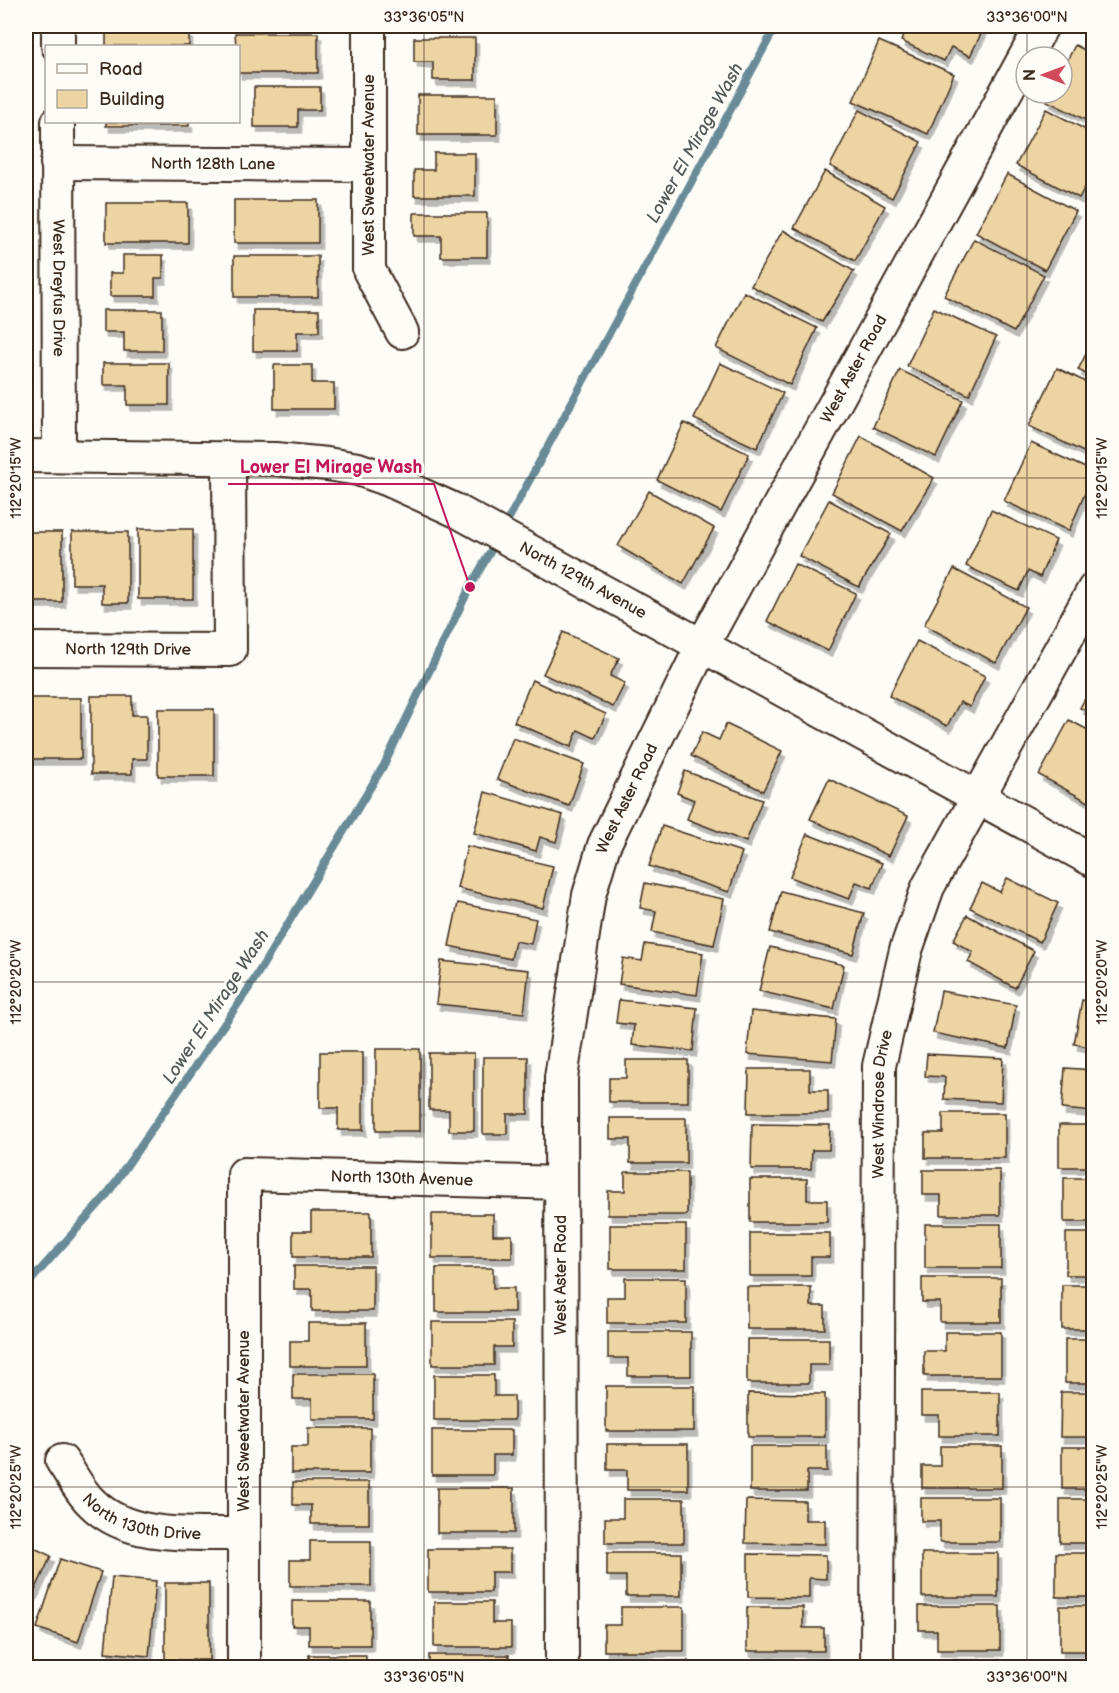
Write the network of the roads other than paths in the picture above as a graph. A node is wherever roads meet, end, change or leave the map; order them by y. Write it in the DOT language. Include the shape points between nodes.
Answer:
graph roads {
  1 [pos="58,26"];
  2 [pos="369,26"];
  3 [pos="1042,26"];
  4 [pos="58,45"];
  5 [pos="57,123"];
  6 [pos="57,163"];
  7 [pos="368,165"];
  8 [pos="402,332"];
  9 [pos="26,456"];
  10 [pos="59,456"];
  11 [pos="229,458"];
  12 [pos="1094,589"];
  13 [pos="702,646"];
  14 [pos="26,649"];
  15 [pos="979,798"];
  16 [pos="1094,861"];
  17 [pos="244,1174"];
  18 [pos="561,1183"];
  19 [pos="62,1461"];
  20 [pos="244,1534"];
  21 [pos="244,1668"];
  22 [pos="562,1668"];
  23 [pos="877,1668"];
  1 -- 4 [label="street"];
  2 -- 7 [label="street, West Sweetwater Avenue"];
  3 -- 13 [label="street, West Aster Road"];
  5 -- 6 [label="street, West Dreyfus Drive"];
  6 -- 7 [label="street, North 128th Lane"];
  6 -- 10 [label="street, West Dreyfus Drive"];
  7 -- 8 [label="street, West Sweetwater Avenue" via="369,270"];
  9 -- 10 [label="street, North 129th Avenue"];
  10 -- 11 [label="street, North 129th Avenue"];
  11 -- 13 [label="street, North 129th Avenue" via="358,469 457,511"];
  11 -- 14 [label="street, North 129th Drive" via="230,650"];
  12 -- 15 [label="street, West Windrose Drive"];
  13 -- 15 [label="street, North 129th Avenue"];
  13 -- 18 [label="street, West Aster Road" via="604,845 589,895 561,1078"];
  15 -- 16 [label="street, North 129th Avenue"];
  15 -- 23 [label="street, West Windrose Drive" via="927,887 906,950 879,1066"];
  17 -- 18 [label="street, North 130th Avenue"];
  17 -- 20 [label="street, West Sweetwater Avenue"];
  18 -- 22 [label="street, West Aster Road"];
  19 -- 20 [label="street, North 130th Drive" via="92,1504 122,1523 165,1532"];
  20 -- 21 [label="street, West Sweetwater Avenue"];
}
